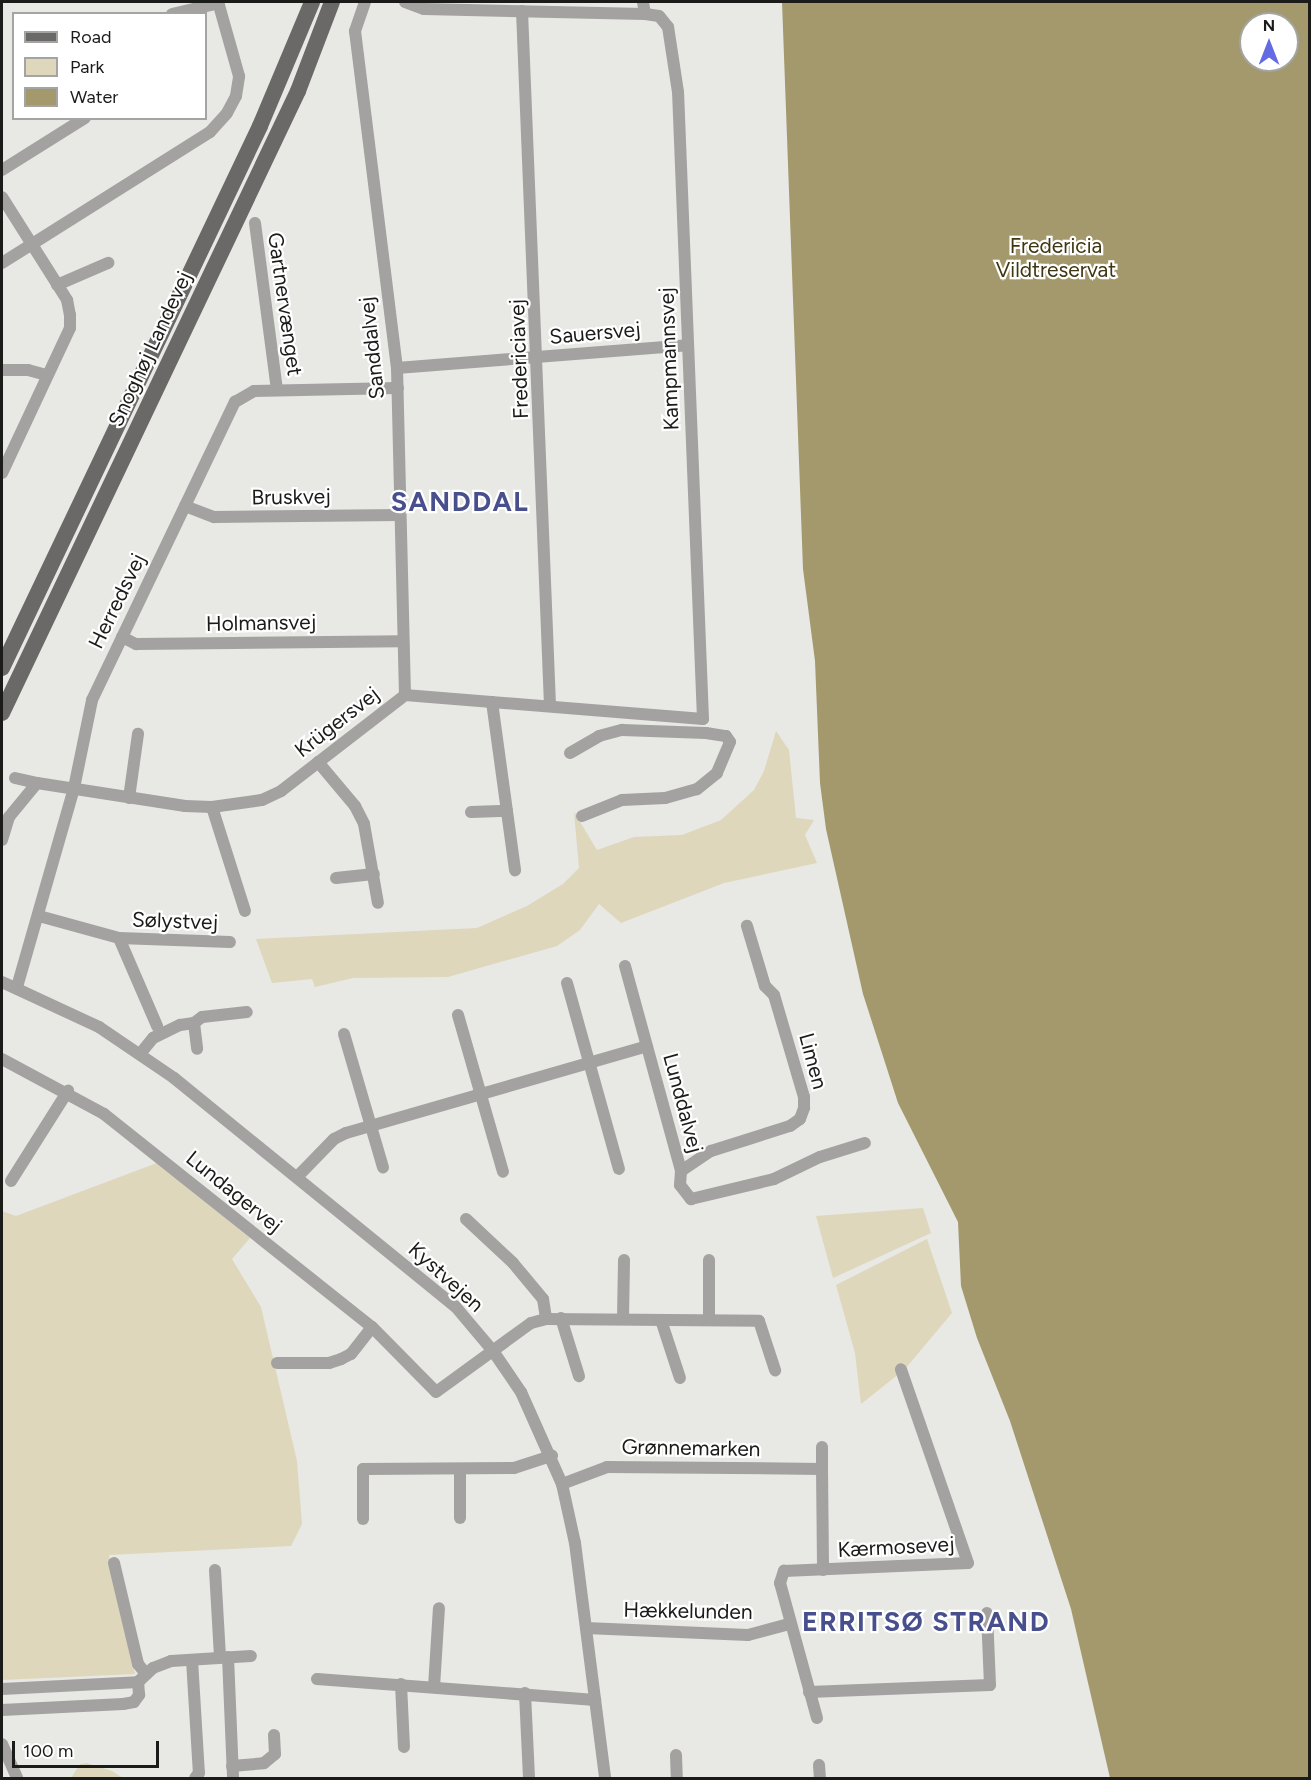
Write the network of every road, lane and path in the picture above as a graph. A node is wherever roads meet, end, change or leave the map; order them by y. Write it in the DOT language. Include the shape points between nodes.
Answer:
graph roads {
  1 [pos="219,2"];
  2 [pos="312,2"];
  3 [pos="332,2"];
  4 [pos="365,2"];
  5 [pos="405,2"];
  6 [pos="644,8"];
  7 [pos="180,12"];
  8 [pos="522,12"];
  9 [pos="82,120"];
  10 [pos="2,170"];
  11 [pos="2,197"];
  12 [pos="255,223"];
  13 [pos="31,245"];
  14 [pos="2,263"];
  15 [pos="108,263"];
  16 [pos="57,285"];
  17 [pos="687,345"];
  18 [pos="539,357"];
  19 [pos="397,368"];
  20 [pos="2,370"];
  21 [pos="47,375"];
  22 [pos="398,388"];
  23 [pos="277,389"];
  24 [pos="2,473"];
  25 [pos="185,506"];
  26 [pos="400,515"];
  27 [pos="122,637"];
  28 [pos="402,641"];
  29 [pos="2,668"];
  30 [pos="405,694"];
  31 [pos="492,702"];
  32 [pos="550,705"];
  33 [pos="620,712"];
  34 [pos="2,713"];
  35 [pos="703,719"];
  36 [pos="622,730"];
  37 [pos="138,734"];
  38 [pos="570,753"];
  39 [pos="318,762"];
  40 [pos="15,778"];
  41 [pos="37,783"];
  42 [pos="74,789"];
  43 [pos="129,798"];
  44 [pos="212,807"];
  45 [pos="507,811"];
  46 [pos="471,812"];
  47 [pos="582,816"];
  48 [pos="2,840"];
  49 [pos="515,870"];
  50 [pos="374,874"];
  51 [pos="336,878"];
  52 [pos="378,903"];
  53 [pos="245,911"];
  54 [pos="39,916"];
  55 [pos="747,926"];
  56 [pos="119,938"];
  57 [pos="230,942"];
  58 [pos="625,966"];
  59 [pos="567,984"];
  60 [pos="7,986"];
  61 [pos="247,1012"];
  62 [pos="458,1015"];
  63 [pos="194,1023"];
  64 [pos="156,1026"];
  65 [pos="344,1034"];
  66 [pos="647,1046"];
  67 [pos="197,1049"];
  68 [pos="140,1054"];
  69 [pos="2,1059"];
  70 [pos="589,1062"];
  71 [pos="68,1091"];
  72 [pos="481,1094"];
  73 [pos="371,1126"];
  74 [pos="865,1143"];
  75 [pos="383,1167"];
  76 [pos="619,1169"];
  77 [pos="681,1171"];
  78 [pos="503,1172"];
  79 [pos="298,1176"];
  80 [pos="11,1181"];
  81 [pos="466,1219"];
  82 [pos="624,1260"];
  83 [pos="709,1260"];
  84 [pos="561,1318"];
  85 [pos="546,1319"];
  86 [pos="623,1319"];
  87 [pos="709,1319"];
  88 [pos="661,1320"];
  89 [pos="372,1327"];
  90 [pos="494,1351"];
  91 [pos="277,1363"];
  92 [pos="775,1370"];
  93 [pos="902,1370"];
  94 [pos="579,1376"];
  95 [pos="680,1378"];
  96 [pos="822,1447"];
  97 [pos="552,1456"];
  98 [pos="460,1469"];
  99 [pos="822,1469"];
  100 [pos="562,1484"];
  101 [pos="460,1518"];
  102 [pos="363,1519"];
  103 [pos="114,1563"];
  104 [pos="215,1570"];
  105 [pos="823,1570"];
  106 [pos="439,1608"];
  107 [pos="987,1613"];
  108 [pos="789,1624"];
  109 [pos="586,1628"];
  110 [pos="250,1656"];
  111 [pos="224,1657"];
  112 [pos="192,1660"];
  113 [pos="142,1678"];
  114 [pos="317,1679"];
  115 [pos="401,1684"];
  116 [pos="434,1687"];
  117 [pos="2,1689"];
  118 [pos="809,1692"];
  119 [pos="525,1693"];
  120 [pos="596,1701"];
  121 [pos="2,1710"];
  122 [pos="817,1718"];
  123 [pos="274,1735"];
  124 [pos="2,1744"];
  125 [pos="404,1747"];
  126 [pos="676,1755"];
  127 [pos="6,1765"];
  128 [pos="819,1765"];
  129 [pos="232,1772"];
  130 [pos="17,1779"];
  131 [pos="195,1779"];
  132 [pos="529,1779"];
  133 [pos="605,1779"];
  134 [pos="677,1779"];
  135 [pos="820,1779"];
  1 -- 7 [label="street"];
  1 -- 13 [label="street" via="239,76 236,96 227,113 210,132"];
  2 -- 29 [label="main road, Snoghøj Landevej" via="261,126"];
  3 -- 34 [label="main road, Snoghøj Landevej" via="298,91"];
  4 -- 19 [label="street, Sanddalvej" via="355,31 356,52"];
  5 -- 8 [label="street" via="424,9"];
  6 -- 8 [label="street"];
  6 -- 17 [label="street, Kampmannsvej" via="659,16 668,27 678,92"];
  8 -- 18 [label="street, Fredericiavej"];
  9 -- 10 [label="street"];
  11 -- 13 [label="street"];
  12 -- 23 [label="street, Gartnervænget"];
  13 -- 14 [label="street"];
  13 -- 16 [label="street"];
  15 -- 16 [label="street"];
  16 -- 21 [label="street" via="67,300 70,328"];
  17 -- 18 [label="street, Sauersvej"];
  17 -- 35 [label="street, Kampmannsvej"];
  18 -- 19 [label="street, Sauersvej"];
  18 -- 32 [label="street, Fredericiavej"];
  19 -- 22 [label="street, Sanddalvej"];
  20 -- 21 [label="street"];
  21 -- 24 [label="street"];
  22 -- 23 [label="street, Herredsvej"];
  22 -- 26 [label="street, Sanddalvej"];
  23 -- 25 [label="street, Herredsvej" via="254,391 235,402"];
  25 -- 26 [label="street, Bruskvej" via="214,517"];
  25 -- 27 [label="street, Herredsvej"];
  26 -- 28 [label="street, Sanddalvej"];
  27 -- 28 [label="street, Holmansvej" via="136,644"];
  27 -- 42 [label="street, Herredsvej" via="92,700"];
  28 -- 30 [label="street, Sanddalvej"];
  30 -- 31 [label="street, Krügersvej"];
  30 -- 39 [label="street, Krügersvej"];
  31 -- 32 [label="street, Krügersvej"];
  31 -- 45 [label="street"];
  32 -- 33 [label="street, Krügersvej"];
  33 -- 35 [label="street, Krügersvej"];
  33 -- 36 [label="street"];
  36 -- 38 [label="street" via="585,742"];
  36 -- 47 [label="street" via="726,736 729,750 717,773 697,789 665,798 622,800"];
  37 -- 43 [label="street"];
  39 -- 44 [label="street, Krügersvej" via="262,800"];
  39 -- 50 [label="street" via="356,806 364,824"];
  40 -- 41 [label="street, Krügersvej"];
  41 -- 42 [label="street, Krügersvej"];
  41 -- 48 [label="street" via="9,817"];
  42 -- 43 [label="street, Krügersvej"];
  42 -- 54 [label="street, Herredsvej"];
  43 -- 44 [label="street, Krügersvej"];
  44 -- 53 [label="street"];
  45 -- 46 [label="street"];
  45 -- 49 [label="street"];
  50 -- 51 [label="street"];
  50 -- 52 [label="street"];
  54 -- 56 [label="street, Sølystvej"];
  54 -- 60 [label="street, Herredsvej"];
  55 -- 77 [label="street, Limen" via="765,986 774,995 804,1108 800,1119 790,1126 711,1151"];
  56 -- 57 [label="street, Sølystvej"];
  56 -- 64 [label="street, Sølystvej"];
  58 -- 66 [label="street, Lunddalvej"];
  59 -- 70 [label="street"];
  60 -- 68 [label="street, Kystvejen" via="99,1027"];
  61 -- 63 [label="street" via="202,1017"];
  62 -- 72 [label="street"];
  63 -- 67 [label="street"];
  63 -- 68 [label="street" via="153,1038"];
  65 -- 73 [label="street"];
  66 -- 70 [label="street, Lunddalvej"];
  66 -- 77 [label="street, Lunddalvej"];
  68 -- 79 [label="street, Kystvejen"];
  69 -- 71 [label="street, Lundagervej"];
  70 -- 72 [label="street, Lunddalvej"];
  70 -- 76 [label="street"];
  71 -- 80 [label="street"];
  71 -- 89 [label="street, Lundagervej" via="105,1114"];
  72 -- 73 [label="street, Lunddalvej"];
  72 -- 78 [label="street"];
  73 -- 75 [label="street"];
  73 -- 79 [label="street, Lunddalvej" via="334,1139"];
  74 -- 77 [label="street, Lunddalvej" via="820,1157 774,1179 699,1198 685,1194 680,1185"];
  79 -- 90 [label="street, Kystvejen" via="455,1306"];
  81 -- 85 [label="street" via="513,1263 543,1299"];
  82 -- 86 [label="street"];
  83 -- 87 [label="street"];
  84 -- 85 [label="street"];
  84 -- 86 [label="street"];
  84 -- 94 [label="street"];
  85 -- 90 [label="street" via="531,1323"];
  86 -- 88 [label="street"];
  87 -- 88 [label="street"];
  87 -- 92 [label="street" via="759,1321"];
  88 -- 95 [label="street"];
  89 -- 90 [label="street, Lundagervej" via="436,1392"];
  89 -- 91 [label="street" via="351,1354 341,1359 329,1363"];
  90 -- 97 [label="street, Kystvejen" via="521,1392"];
  93 -- 105 [label="street, Kærmosevej" via="968,1563"];
  96 -- 99 [label="street"];
  97 -- 98 [label="street" via="514,1468"];
  97 -- 100 [label="street, Kystvejen"];
  98 -- 101 [label="street"];
  98 -- 102 [label="street" via="363,1469"];
  99 -- 100 [label="street, Grønnemarken" via="607,1467"];
  99 -- 105 [label="street"];
  100 -- 109 [label="street, Kystvejen" via="575,1542"];
  103 -- 113 [label="street"];
  104 -- 111 [label="street"];
  105 -- 108 [label="street, Kærmosevej" via="784,1571 781,1576"];
  106 -- 116 [label="street"];
  107 -- 118 [label="street" via="990,1685"];
  108 -- 109 [label="street, Hækkelunden" via="748,1635"];
  108 -- 118 [label="street"];
  109 -- 120 [label="street, Kystvejen"];
  110 -- 111 [label="street"];
  111 -- 112 [label="street"];
  111 -- 129 [label="street"];
  112 -- 113 [label="street" via="171,1662"];
  112 -- 131 [label="street" via="199,1773"];
  113 -- 117 [label="street"];
  113 -- 121 [label="street" via="134,1702"];
  114 -- 115 [label="street"];
  115 -- 116 [label="street"];
  115 -- 125 [label="street"];
  116 -- 119 [label="street"];
  118 -- 122 [label="street"];
  119 -- 120 [label="street"];
  119 -- 132 [label="street"];
  120 -- 133 [label="street, Kystvejen"];
  123 -- 129 [label="street" via="275,1754 264,1763"];
  124 -- 127 [label="street"];
  126 -- 134 [label="street"];
  127 -- 130 [label="street"];
  128 -- 135 [label="street"];
}
